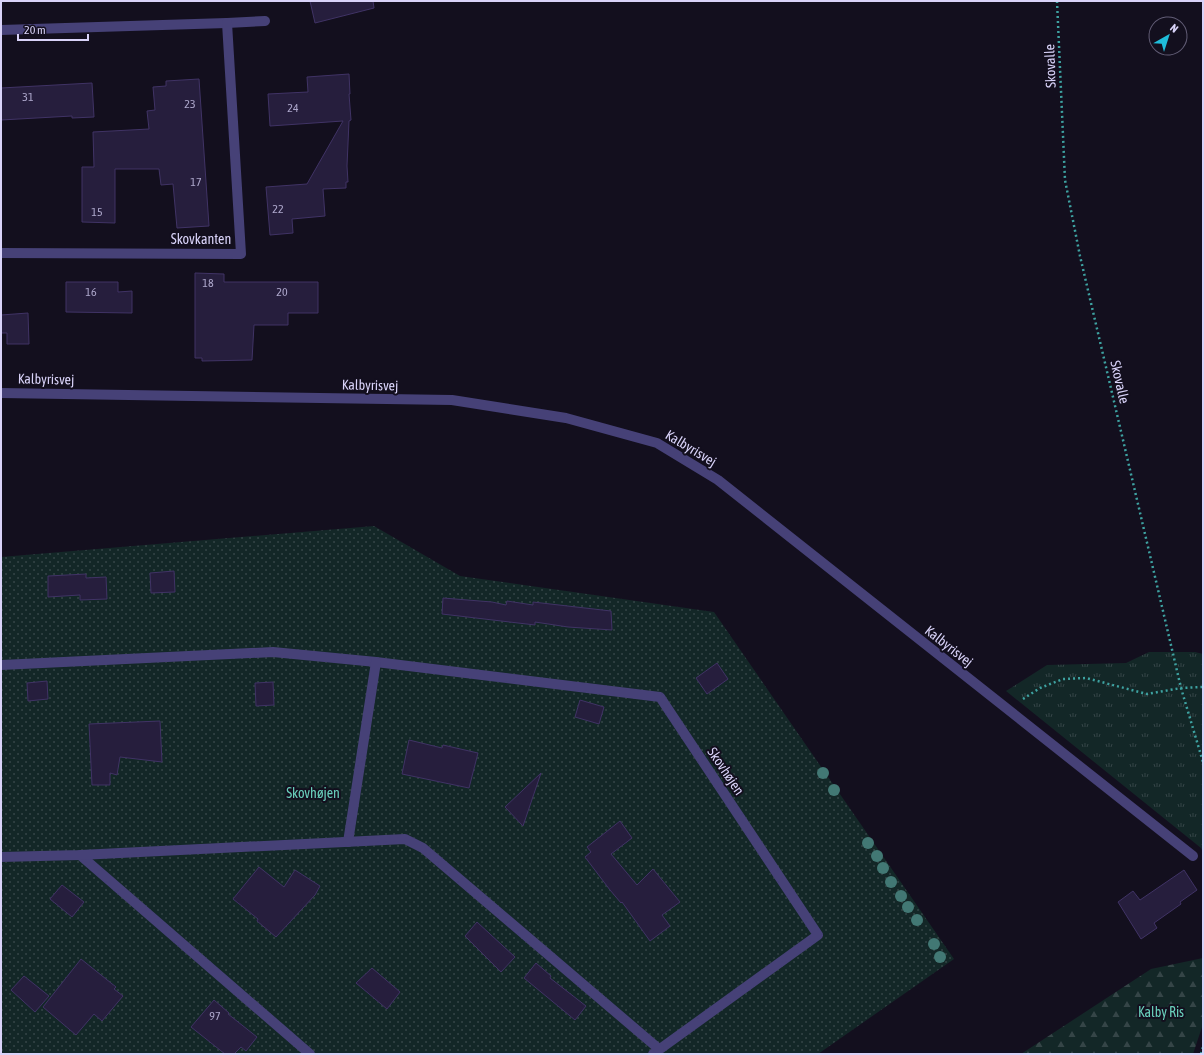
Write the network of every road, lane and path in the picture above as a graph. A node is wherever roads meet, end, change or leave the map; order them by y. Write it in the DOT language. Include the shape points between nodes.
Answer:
graph roads {
  1 [pos="1057,1"];
  2 [pos="265,21"];
  3 [pos="227,23"];
  4 [pos="1,30"];
  5 [pos="1,253"];
  6 [pos="1,393"];
  7 [pos="376,662"];
  8 [pos="1,665"];
  9 [pos="1203,687"];
  10 [pos="1181,688"];
  11 [pos="1007,710"];
  12 [pos="1203,762"];
  13 [pos="348,842"];
  14 [pos="80,855"];
  15 [pos="1193,856"];
  16 [pos="1,857"];
  17 [pos="1203,1047"];
  18 [pos="656,1052"];
  19 [pos="310,1054"];
  20 [pos="1201,1054"];
  1 -- 10 [label="path, Skovalle" via="1065,180 1080,256"];
  2 -- 3 [label="street"];
  3 -- 4 [label="street"];
  3 -- 5 [label="street, Skovkanten" via="241,254"];
  6 -- 11 [label="street, Kalbyrisvej" via="452,400 566,418 657,443 718,480"];
  7 -- 8 [label="street, Skovhøjen" via="273,652"];
  7 -- 13 [label="street"];
  7 -- 18 [label="street, Skovhøjen" via="660,697 818,935"];
  9 -- 10 [label="path"];
  10 -- 11 [label="path" via="1147,694 1086,678 1063,680 1040,688"];
  10 -- 12 [label="path, Skovalle"];
  11 -- 15 [label="street, Kalbyrisvej"];
  13 -- 14 [label="street, Skovhøjen"];
  13 -- 18 [label="street, Skovhøjen" via="405,839 424,848"];
  14 -- 16 [label="street, Skovhøjen"];
  14 -- 19 [label="street"];
  17 -- 20 [label="path"];
}
